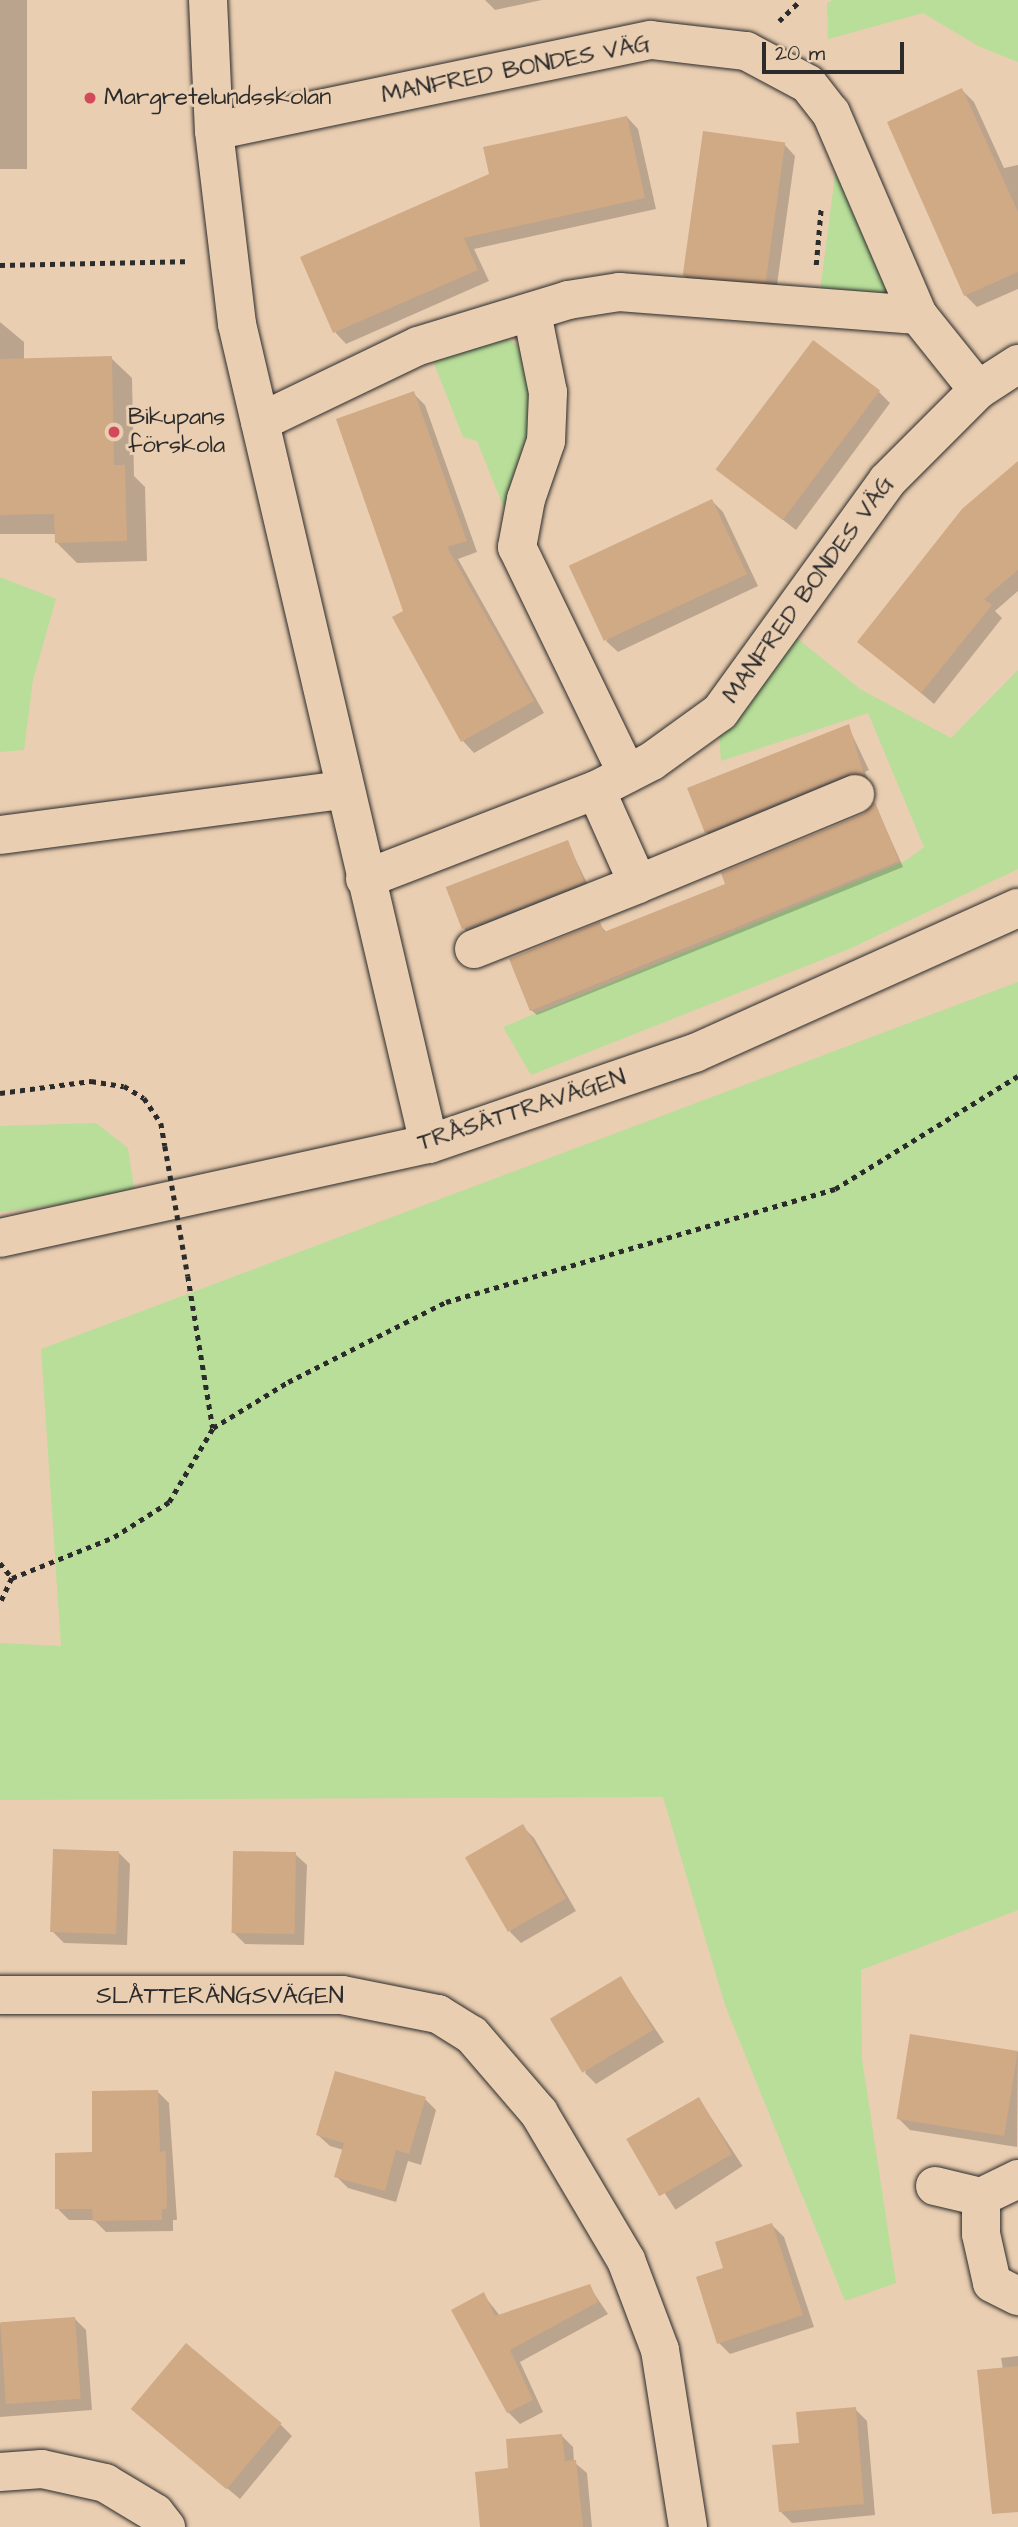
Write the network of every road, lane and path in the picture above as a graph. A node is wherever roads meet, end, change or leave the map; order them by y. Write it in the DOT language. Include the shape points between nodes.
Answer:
graph roads {
  1 [pos="208,0"];
  2 [pos="214,131"];
  3 [pos="200,261"];
  4 [pos="0,265"];
  5 [pos="532,313"];
  6 [pos="918,315"];
  7 [pos="1018,364"];
  8 [pos="978,390"];
  9 [pos="260,422"];
  10 [pos="611,782"];
  11 [pos="344,790"];
  12 [pos="855,794"];
  13 [pos="0,835"];
  14 [pos="365,879"];
  15 [pos="638,884"];
  16 [pos="1018,908"];
  17 [pos="474,949"];
  18 [pos="1018,1076"];
  19 [pos="0,1093"];
  20 [pos="429,1144"];
  21 [pos="0,1238"];
  22 [pos="213,1428"];
  23 [pos="0,1563"];
  24 [pos="12,1578"];
  25 [pos="0,1604"];
  26 [pos="0,1995"];
  27 [pos="1018,2179"];
  28 [pos="935,2186"];
  29 [pos="981,2197"];
  30 [pos="1018,2296"];
  31 [pos="0,2472"];
  32 [pos="166,2527"];
  33 [pos="688,2527"];
  1 -- 2 [label="street"];
  2 -- 6 [label="street, MANFRED BONDES VÄG" via="651,40 746,51 808,84 831,113"];
  2 -- 9 [label="street" via="226,255"];
  3 -- 4 [label="path"];
  5 -- 6 [label="street" via="568,300 619,292"];
  5 -- 9 [label="street" via="418,346"];
  5 -- 10 [label="street" via="548,392 546,441 526,499 517,547"];
  6 -- 8 [label="street, MANFRED BONDES VÄG"];
  7 -- 8 [label="street, MANFRED BONDES VÄG"];
  8 -- 10 [label="street, MANFRED BONDES VÄG" via="887,481 720,712 674,746"];
  9 -- 11 [label="street"];
  10 -- 14 [label="street, MANFRED BONDES VÄG"];
  10 -- 15 [label="street"];
  11 -- 13 [label="street"];
  11 -- 14 [label="street"];
  12 -- 15 [label="street"];
  14 -- 20 [label="street"];
  15 -- 17 [label="street"];
  16 -- 20 [label="street, TRÅSÄTTRAVÄGEN" via="695,1053"];
  18 -- 22 [label="path" via="835,1189 446,1302 288,1382"];
  19 -- 22 [label="path, bridge" via="91,1081 124,1086 144,1098 161,1123"];
  20 -- 21 [label="street, TRÅSÄTTRAVÄGEN"];
  22 -- 24 [label="path" via="169,1502 114,1537"];
  23 -- 24 [label="path"];
  24 -- 25 [label="path"];
  26 -- 33 [label="street, SLÅTTERÄNGSVÄGEN" via="341,1995 438,2014 472,2035 539,2113 626,2260 660,2350"];
  27 -- 29 [label="street"];
  28 -- 29 [label="street"];
  29 -- 30 [label="street" via="981,2234 992,2283"];
  31 -- 32 [label="street" via="42,2469 105,2483 155,2513"];
}
